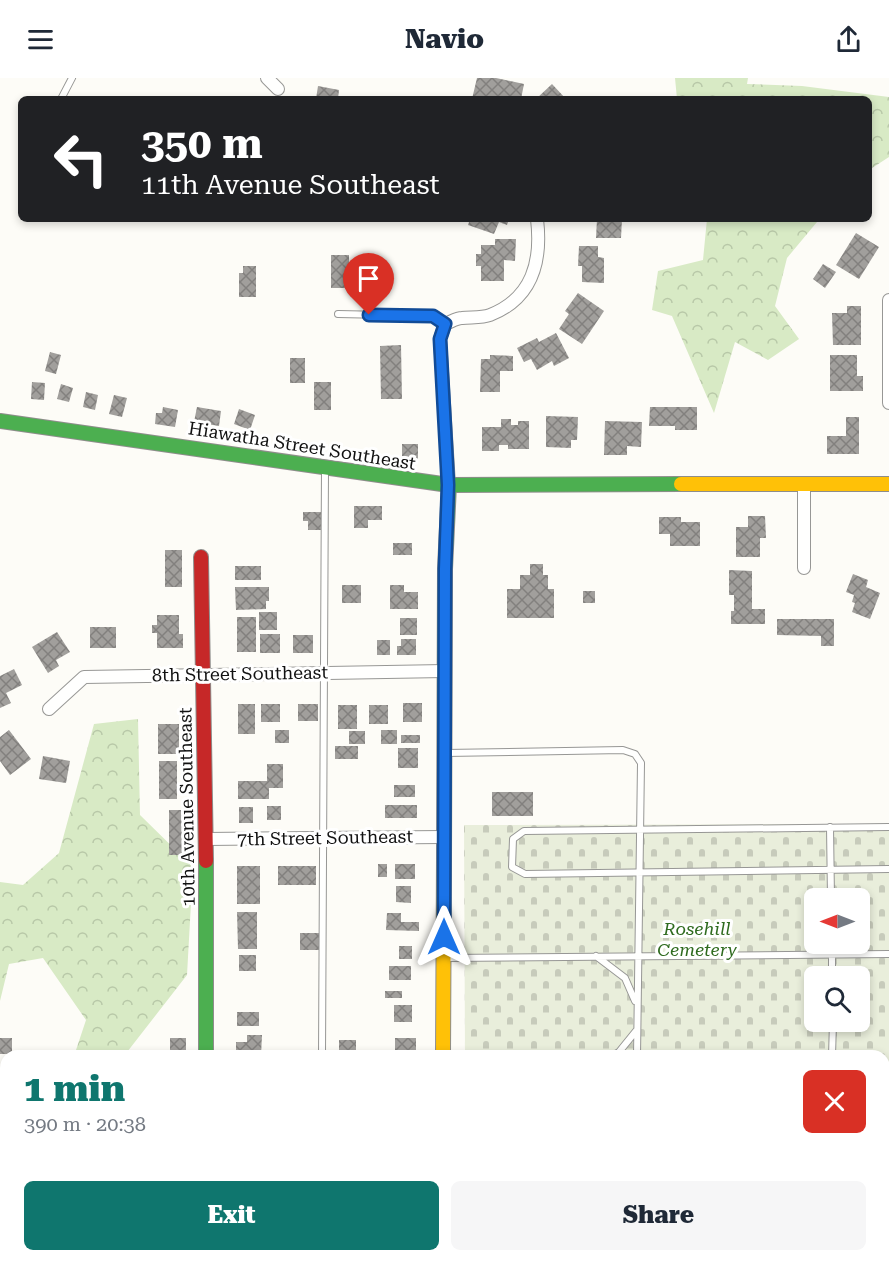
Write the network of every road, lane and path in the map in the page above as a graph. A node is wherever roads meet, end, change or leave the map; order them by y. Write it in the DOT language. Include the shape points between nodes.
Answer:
graph roads {
  1 [pos="72,78"];
  2 [pos="267,78"];
  3 [pos="279,90"];
  4 [pos="63,96"];
  5 [pos="537,222"];
  6 [pos="889,300"];
  7 [pos="338,314"];
  8 [pos="445,324"];
  9 [pos="889,403"];
  10 [pos="0,421"];
  11 [pos="325,469"];
  12 [pos="804,484"];
  13 [pos="889,484"];
  14 [pos="448,485"];
  15 [pos="201,557"];
  16 [pos="804,568"];
  17 [pos="445,671"];
  18 [pos="324,673"];
  19 [pos="204,674"];
  20 [pos="49,709"];
  21 [pos="444,753"];
  22 [pos="830,827"];
  23 [pos="889,827"];
  24 [pos="640,831"];
  25 [pos="444,837"];
  26 [pos="324,838"];
  27 [pos="207,839"];
  28 [pos="831,868"];
  29 [pos="889,869"];
  30 [pos="638,872"];
  31 [pos="831,888"];
  32 [pos="832,954"];
  33 [pos="870,954"];
  34 [pos="889,954"];
  35 [pos="637,955"];
  36 [pos="596,956"];
  37 [pos="444,958"];
  38 [pos="832,966"];
  39 [pos="637,1006"];
  40 [pos="637,1030"];
  41 [pos="833,1032"];
  42 [pos="206,1050"];
  43 [pos="322,1050"];
  44 [pos="443,1050"];
  45 [pos="621,1050"];
  46 [pos="637,1050"];
  47 [pos="832,1050"];
  1 -- 4 [label="lane"];
  2 -- 3 [label="street"];
  5 -- 8 [label="street" via="537,262 527,290 489,316 459,318"];
  6 -- 9 [label="street"];
  7 -- 8 [label="lane" via="433,316"];
  8 -- 14 [label="street" via="440,339"];
  10 -- 11 [label="street, Hiawatha Street Southeast"];
  11 -- 14 [label="street, Hiawatha Street Southeast"];
  11 -- 18 [label="lane"];
  12 -- 13 [label="street, Hiawatha Street Southeast"];
  12 -- 14 [label="street, Hiawatha Street Southeast"];
  12 -- 16 [label="street"];
  14 -- 17 [label="street"];
  15 -- 19 [label="street, 10th Avenue Southeast"];
  17 -- 18 [label="street, 8th Street Southeast"];
  17 -- 21 [label="street"];
  18 -- 19 [label="street, 8th Street Southeast"];
  18 -- 26 [label="lane"];
  19 -- 20 [label="street, 8th Street Southeast" via="84,677"];
  19 -- 27 [label="street, 10th Avenue Southeast"];
  21 -- 24 [label="lane" via="623,750 635,754 641,763"];
  21 -- 25 [label="street"];
  22 -- 23 [label="lane"];
  22 -- 24 [label="lane"];
  22 -- 28 [label="lane"];
  24 -- 30 [label="lane"];
  24 -- 30 [label="lane" via="524,831 513,839 512,867 525,874"];
  25 -- 26 [label="street, 7th Street Southeast"];
  25 -- 37 [label="street"];
  26 -- 27 [label="street, 7th Street Southeast"];
  26 -- 43 [label="lane"];
  27 -- 42 [label="street, 10th Avenue Southeast"];
  28 -- 29 [label="lane"];
  28 -- 30 [label="lane"];
  28 -- 31 [label="lane"];
  30 -- 35 [label="lane"];
  32 -- 35 [label="lane"];
  32 -- 38 [label="lane"];
  33 -- 34 [label="lane"];
  35 -- 36 [label="lane"];
  35 -- 39 [label="lane"];
  36 -- 37 [label="lane"];
  36 -- 39 [label="lane" via="625,978"];
  37 -- 44 [label="street"];
  39 -- 40 [label="lane"];
  40 -- 45 [label="lane"];
  40 -- 46 [label="lane"];
  41 -- 47 [label="lane"];
}
